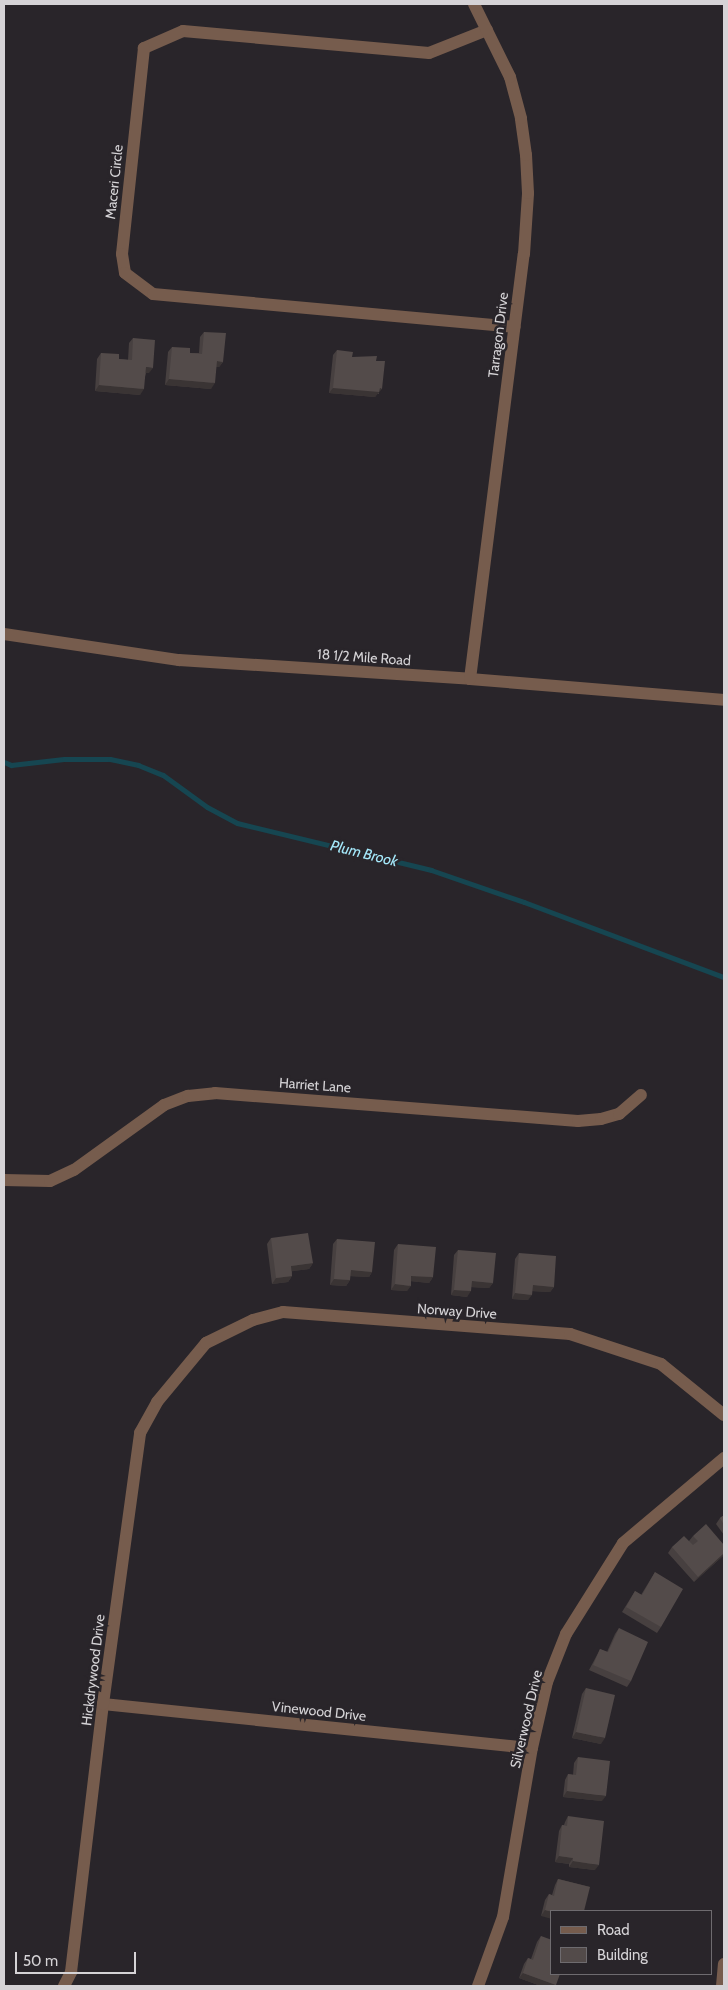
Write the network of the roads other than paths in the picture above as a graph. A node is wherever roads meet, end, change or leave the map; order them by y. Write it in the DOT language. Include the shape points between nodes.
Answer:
graph roads {
  1 [pos="474,4"];
  2 [pos="487,30"];
  3 [pos="514,327"];
  4 [pos="4,634"];
  5 [pos="470,679"];
  6 [pos="724,700"];
  7 [pos="641,1095"];
  8 [pos="4,1180"];
  9 [pos="182,1369"];
  10 [pos="724,1415"];
  11 [pos="724,1458"];
  12 [pos="103,1704"];
  13 [pos="532,1748"];
  14 [pos="724,1964"];
  15 [pos="64,1986"];
  16 [pos="478,1986"];
  17 [pos="722,1986"];
  1 -- 2 [label="street, Tarragon Drive"];
  2 -- 3 [label="street, Tarragon Drive" via="510,76 526,155 525,237"];
  2 -- 3 [label="street, Maceri Circle" via="428,53 184,31 144,48 122,254 125,273 153,294"];
  3 -- 5 [label="street, Tarragon Drive"];
  4 -- 5 [label="street, 18 1/2 Mile Road" via="180,660"];
  5 -- 6 [label="street, 18 1/2 Mile Road"];
  7 -- 8 [label="street, Harriet Lane" via="620,1114 578,1121 215,1092 188,1096 164,1105 74,1170 50,1180"];
  9 -- 10 [label="street, Norway Drive" via="206,1343 253,1320 283,1312 570,1334 661,1364"];
  9 -- 12 [label="street, Hickdrywood Drive" via="157,1402 140,1433"];
  11 -- 13 [label="street, Silverwood Drive" via="623,1543 566,1634 547,1682"];
  12 -- 13 [label="street, Vinewood Drive"];
  12 -- 15 [label="street, Hickdrywood Drive" via="71,1972"];
  13 -- 16 [label="street, Silverwood Drive" via="503,1917"];
  14 -- 17 [label="street"];
}
